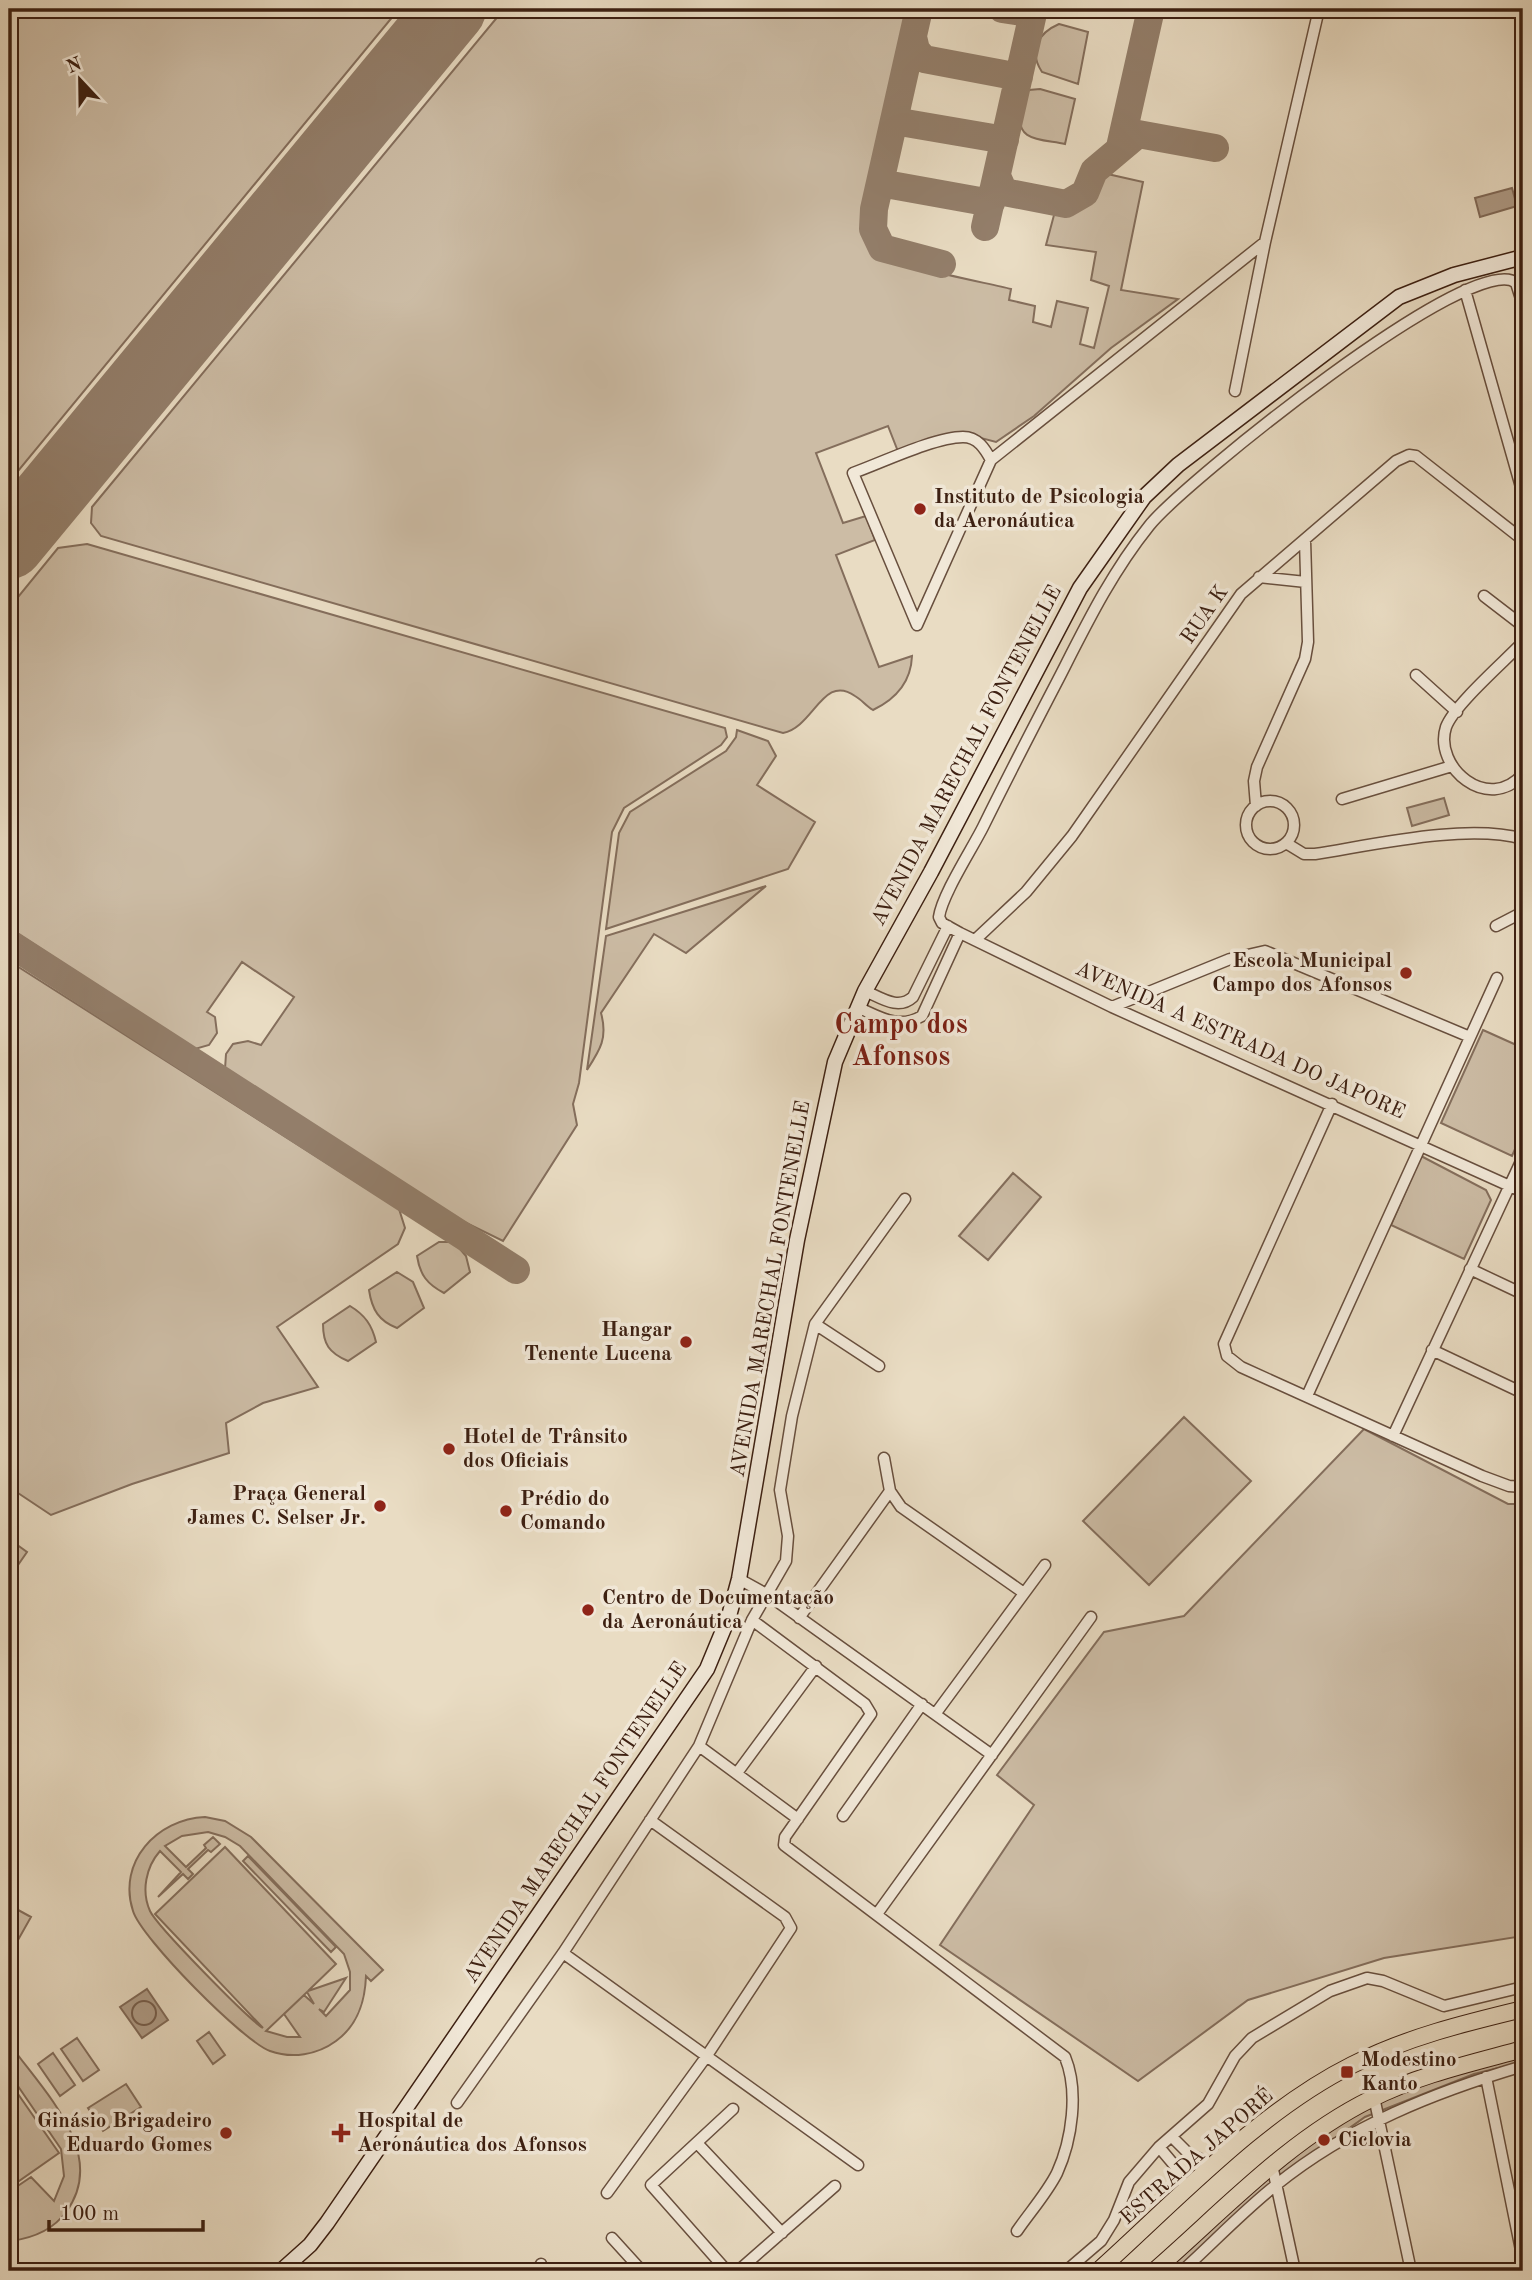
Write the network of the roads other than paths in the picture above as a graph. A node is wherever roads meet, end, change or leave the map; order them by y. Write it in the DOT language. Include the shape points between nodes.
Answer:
graph roads {
  1 [pos="1319,9"];
  2 [pos="1265,242"];
  3 [pos="1523,257"];
  4 [pos="1465,290"];
  5 [pos="1523,305"];
  6 [pos="1235,391"];
  7 [pos="991,460"];
  8 [pos="1523,494"];
  9 [pos="1305,540"];
  10 [pos="1523,540"];
  11 [pos="1259,577"];
  12 [pos="1306,582"];
  13 [pos="1484,596"];
  14 [pos="1523,626"];
  15 [pos="1523,642"];
  16 [pos="1416,675"];
  17 [pos="1457,712"];
  18 [pos="1452,766"];
  19 [pos="1523,774"];
  20 [pos="1342,799"];
  21 [pos="1256,806"];
  22 [pos="1523,839"];
  23 [pos="1286,843"];
  24 [pos="1523,912"];
  25 [pos="945,924"];
  26 [pos="1496,926"];
  27 [pos="960,933"];
  28 [pos="975,940"];
  29 [pos="932,957"];
  30 [pos="947,964"];
  31 [pos="1497,978"];
  32 [pos="864,991"];
  33 [pos="906,1003"];
  34 [pos="857,1007"];
  35 [pos="1112,1007"];
  36 [pos="915,1020"];
  37 [pos="1470,1037"];
  38 [pos="1332,1104"];
  39 [pos="1421,1145"];
  40 [pos="1523,1157"];
  41 [pos="1510,1186"];
  42 [pos="1523,1192"];
  43 [pos="905,1199"];
  44 [pos="1470,1269"];
  45 [pos="1523,1294"];
  46 [pos="815,1324"];
  47 [pos="1432,1350"];
  48 [pos="879,1366"];
  49 [pos="1523,1393"];
  50 [pos="1307,1396"];
  51 [pos="1393,1436"];
  52 [pos="884,1458"];
  53 [pos="1523,1487"];
  54 [pos="890,1491"];
  55 [pos="1045,1565"];
  56 [pos="739,1579"];
  57 [pos="1024,1593"];
  58 [pos="768,1595"];
  59 [pos="1091,1617"];
  60 [pos="799,1618"];
  61 [pos="752,1620"];
  62 [pos="816,1666"];
  63 [pos="922,1704"];
  64 [pos="936,1713"];
  65 [pos="699,1746"];
  66 [pos="992,1755"];
  67 [pos="737,1773"];
  68 [pos="843,1816"];
  69 [pos="798,1819"];
  70 [pos="650,1820"];
  71 [pos="877,1914"];
  72 [pos="563,1953"];
  73 [pos="1523,1987"];
  74 [pos="1523,2008"];
  75 [pos="1523,2049"];
  76 [pos="706,2057"];
  77 [pos="1523,2066"];
  78 [pos="1486,2077"];
  79 [pos="1374,2097"];
  80 [pos="457,2103"];
  81 [pos="733,2109"];
  82 [pos="1380,2119"];
  83 [pos="1172,2137"];
  84 [pos="697,2143"];
  85 [pos="1159,2147"];
  86 [pos="858,2165"];
  87 [pos="1272,2165"];
  88 [pos="1215,2166"];
  89 [pos="1276,2185"];
  90 [pos="835,2186"];
  91 [pos="1188,2191"];
  92 [pos="607,2193"];
  93 [pos="1017,2231"];
  94 [pos="782,2232"];
  95 [pos="612,2238"];
  96 [pos="1523,2260"];
  97 [pos="281,2271"];
  98 [pos="642,2271"];
  99 [pos="727,2271"];
  100 [pos="738,2271"];
  101 [pos="1066,2271"];
  102 [pos="1097,2271"];
  103 [pos="1154,2271"];
  104 [pos="1182,2271"];
  105 [pos="1295,2271"];
  106 [pos="1411,2271"];
  1 -- 2 [label="street"];
  2 -- 6 [label="street"];
  2 -- 7 [label="street"];
  3 -- 32 [label="main road, AVENIDA MARECHAL FONTENELLE" via="1454,275 1399,297 1178,465 1144,497 1080,588 932,872"];
  4 -- 5 [label="street" via="1504,278 1516,283"];
  4 -- 8 [label="street"];
  4 -- 25 [label="street" via="1391,331 1182,491 1151,523 1109,579 940,913"];
  7 -- 7 [label="street" via="963,523 917,625 853,472 965,437 981,443"];
  9 -- 10 [label="street, RUA K" via="1409,454 1450,480"];
  9 -- 11 [label="street, RUA K"];
  9 -- 12 [label="street"];
  11 -- 12 [label="street"];
  11 -- 28 [label="street, RUA K" via="1241,594 1072,836 1026,892"];
  12 -- 21 [label="street" via="1305,659 1257,766"];
  13 -- 14 [label="street"];
  15 -- 17 [label="street"];
  16 -- 17 [label="street"];
  17 -- 18 [label="street" via="1446,727"];
  18 -- 19 [label="street" via="1481,789 1491,791 1514,785"];
  18 -- 20 [label="street"];
  21 -- 23 [label="street" via="1269,801 1287,808 1294,826"];
  21 -- 23 [label="street" via="1246,822 1254,843 1264,849"];
  22 -- 23 [label="street" via="1482,833 1315,854 1304,854"];
  24 -- 26 [label="street"];
  25 -- 27 [label="street, AVENIDA A ESTRADA DO JAPORE"];
  25 -- 29 [label="street"];
  27 -- 28 [label="street, AVENIDA A ESTRADA DO JAPORE"];
  27 -- 30 [label="street"];
  28 -- 35 [label="street, AVENIDA A ESTRADA DO JAPORE"];
  29 -- 30 [label="street"];
  29 -- 33 [label="street" via="913,998"];
  30 -- 36 [label="street" via="929,1007"];
  31 -- 37 [label="street"];
  32 -- 33 [label="street" via="898,1005"];
  32 -- 34 [label="main road, AVENIDA MARECHAL FONTENELLE"];
  33 -- 36 [label="street"];
  34 -- 36 [label="street" via="896,1024"];
  34 -- 56 [label="main road, AVENIDA MARECHAL FONTENELLE" via="835,1062 797,1240"];
  35 -- 37 [label="street" via="1230,959 1265,951"];
  35 -- 38 [label="street, AVENIDA A ESTRADA DO JAPORE"];
  37 -- 39 [label="street"];
  38 -- 39 [label="street, AVENIDA A ESTRADA DO JAPORE"];
  38 -- 50 [label="street" via="1224,1344 1232,1362"];
  39 -- 41 [label="street, AVENIDA A ESTRADA DO JAPORE"];
  39 -- 50 [label="street"];
  40 -- 41 [label="street"];
  41 -- 42 [label="street, AVENIDA A ESTRADA DO JAPORE"];
  41 -- 44 [label="street"];
  43 -- 46 [label="street"];
  44 -- 45 [label="street"];
  44 -- 47 [label="street"];
  46 -- 48 [label="street"];
  46 -- 58 [label="street" via="792,1416 780,1490 788,1536 786,1561"];
  47 -- 49 [label="street"];
  47 -- 51 [label="street"];
  50 -- 51 [label="street"];
  51 -- 53 [label="street" via="1482,1476"];
  52 -- 54 [label="street"];
  54 -- 57 [label="street" via="901,1507"];
  54 -- 60 [label="street"];
  55 -- 57 [label="street"];
  56 -- 58 [label="street"];
  56 -- 97 [label="main road, AVENIDA MARECHAL FONTENELLE" via="729,1616 699,1680 327,2223"];
  57 -- 64 [label="street"];
  58 -- 60 [label="street"];
  58 -- 61 [label="street"];
  59 -- 66 [label="street"];
  60 -- 63 [label="street"];
  61 -- 62 [label="street"];
  61 -- 65 [label="street"];
  62 -- 67 [label="street"];
  62 -- 69 [label="street" via="865,1704 871,1714"];
  63 -- 64 [label="street"];
  63 -- 68 [label="street"];
  64 -- 66 [label="street"];
  65 -- 67 [label="street"];
  65 -- 70 [label="street"];
  66 -- 71 [label="street"];
  67 -- 69 [label="street"];
  69 -- 71 [label="street" via="785,1837 787,1849"];
  70 -- 72 [label="street"];
  70 -- 76 [label="street" via="785,1917 791,1928"];
  71 -- 93 [label="street" via="1065,2057 1073,2097 1062,2159"];
  72 -- 76 [label="street"];
  72 -- 80 [label="street"];
  73 -- 83 [label="street" via="1444,2006 1383,1981 1367,1979 1330,1991 1252,2038 1235,2056 1208,2104"];
  74 -- 88 [label="main road, ESTRADA JAPORÉ" via="1432,2032 1350,2066 1260,2126"];
  75 -- 79 [label="main road"];
  76 -- 86 [label="street"];
  76 -- 92 [label="street"];
  77 -- 78 [label="street"];
  78 -- 82 [label="street"];
  78 -- 96 [label="street"];
  79 -- 82 [label="street"];
  79 -- 87 [label="main road"];
  81 -- 84 [label="street"];
  82 -- 89 [label="street"];
  82 -- 106 [label="street"];
  83 -- 85 [label="street"];
  83 -- 88 [label="street" via="1188,2153"];
  84 -- 94 [label="street"];
  84 -- 99 [label="street" via="651,2185"];
  85 -- 91 [label="street"];
  85 -- 101 [label="street" via="1129,2182 1109,2231"];
  87 -- 89 [label="street"];
  87 -- 103 [label="main road"];
  88 -- 91 [label="main road, ESTRADA JAPORÉ"];
  89 -- 104 [label="street"];
  89 -- 105 [label="street"];
  90 -- 94 [label="street"];
  91 -- 102 [label="main road, ESTRADA JAPORÉ"];
  94 -- 100 [label="street"];
  95 -- 98 [label="street"];
}
